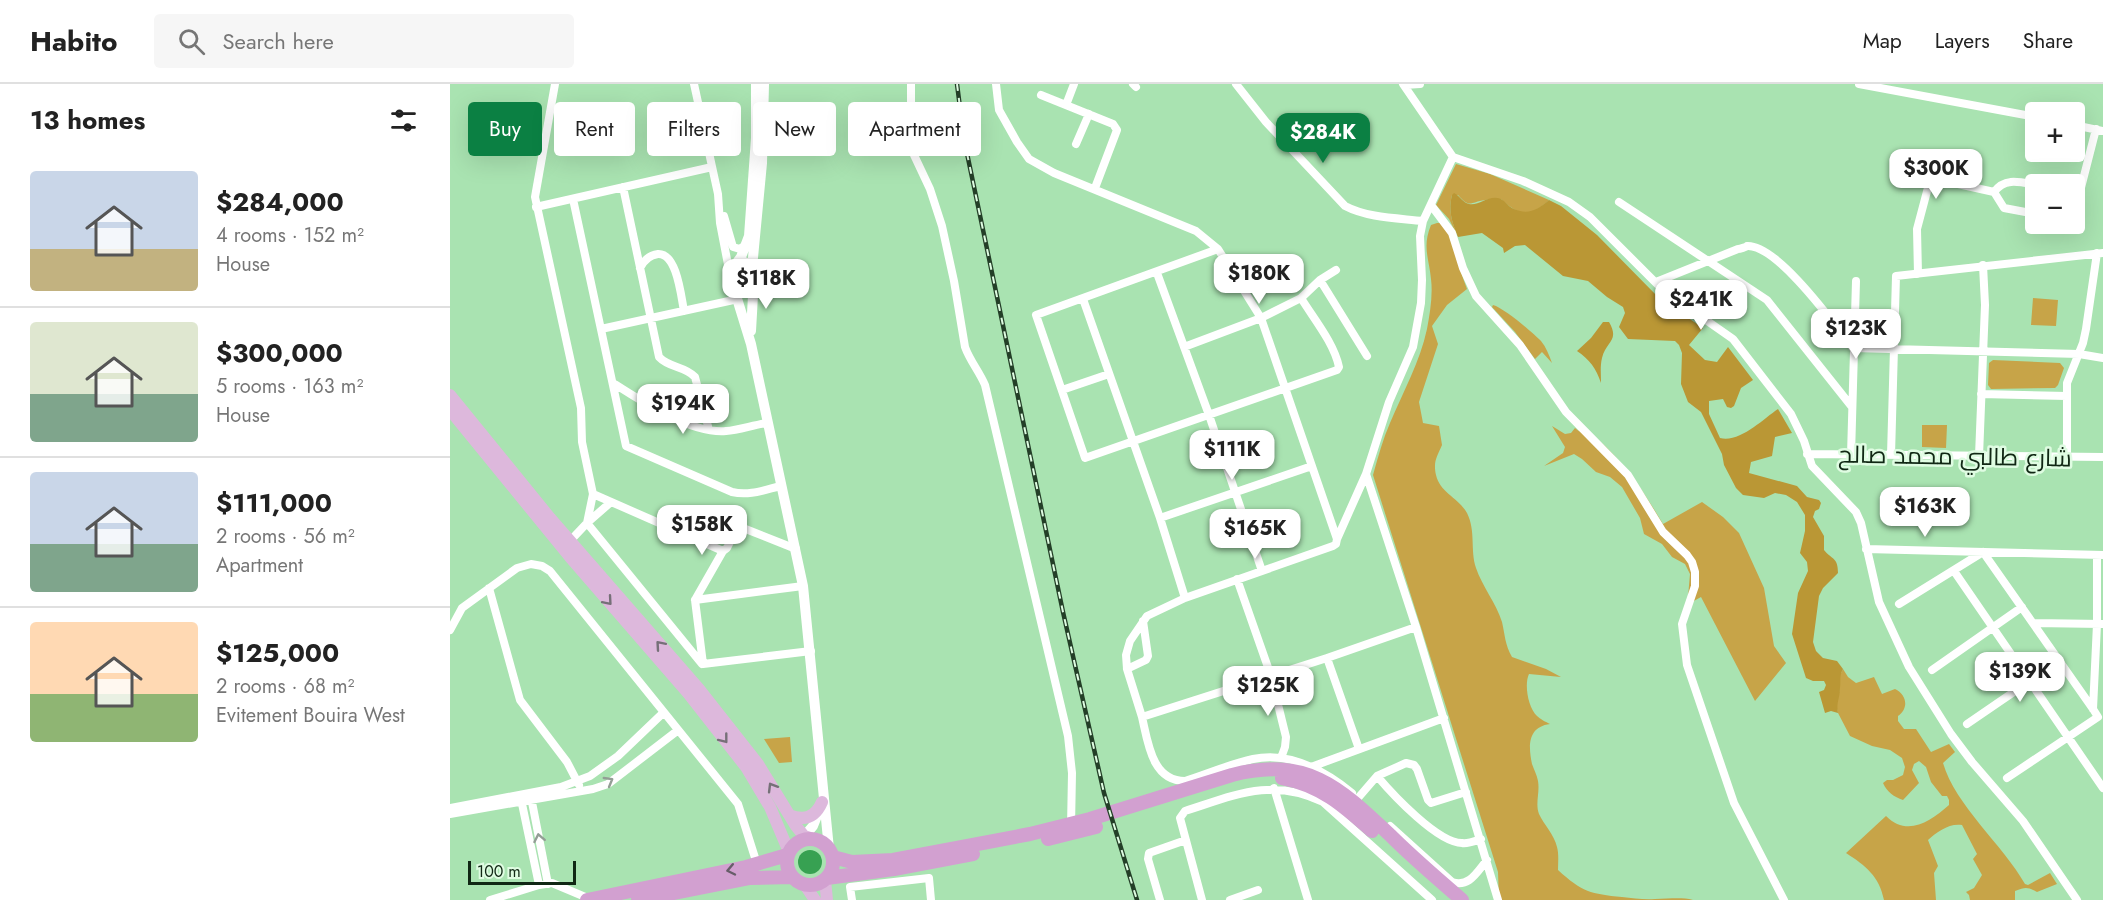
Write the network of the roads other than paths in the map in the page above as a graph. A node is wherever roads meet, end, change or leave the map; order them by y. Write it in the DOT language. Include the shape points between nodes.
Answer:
graph roads {
  1 [pos="555,84"];
  2 [pos="694,84"];
  3 [pos="756,84"];
  4 [pos="764,84"];
  5 [pos="911,84"];
  6 [pos="996,84"];
  7 [pos="1074,84"];
  8 [pos="1236,84"];
  9 [pos="1404,84"];
  10 [pos="1420,84"];
  11 [pos="1859,84"];
  12 [pos="1041,95"];
  13 [pos="1066,105"];
  14 [pos="1089,114"];
  15 [pos="2025,115"];
  16 [pos="2099,130"];
  17 [pos="1076,144"];
  18 [pos="1453,157"];
  19 [pos="712,167"];
  20 [pos="2085,178"];
  21 [pos="2025,184"];
  22 [pos="623,187"];
  23 [pos="1095,188"];
  24 [pos="1994,192"];
  25 [pos="718,194"];
  26 [pos="573,199"];
  27 [pos="1619,202"];
  28 [pos="1431,205"];
  29 [pos="536,207"];
  30 [pos="2025,212"];
  31 [pos="1423,221"];
  32 [pos="748,242"];
  33 [pos="733,247"];
  34 [pos="1218,249"];
  35 [pos="2100,253"];
  36 [pos="1708,261"];
  37 [pos="1983,265"];
  38 [pos="640,268"];
  39 [pos="734,269"];
  40 [pos="752,269"];
  41 [pos="1336,270"];
  42 [pos="1156,273"];
  43 [pos="1918,274"];
  44 [pos="1320,280"];
  45 [pos="1856,281"];
  46 [pos="1656,282"];
  47 [pos="1301,298"];
  48 [pos="738,299"];
  49 [pos="1083,299"];
  50 [pos="684,311"];
  51 [pos="1261,318"];
  52 [pos="651,319"];
  53 [pos="601,329"];
  54 [pos="751,344"];
  55 [pos="1184,347"];
  56 [pos="1854,348"];
  57 [pos="1896,348"];
  58 [pos="1983,352"];
  59 [pos="2079,354"];
  60 [pos="1367,356"];
  61 [pos="2103,358"];
  62 [pos="1109,374"];
  63 [pos="613,382"];
  64 [pos="1286,388"];
  65 [pos="1062,390"];
  66 [pos="1981,394"];
  67 [pos="450,395"];
  68 [pos="2067,396"];
  69 [pos="1852,407"];
  70 [pos="450,410"];
  71 [pos="1209,415"];
  72 [pos="767,423"];
  73 [pos="709,430"];
  74 [pos="1133,442"];
  75 [pos="1807,454"];
  76 [pos="1851,455"];
  77 [pos="1891,455"];
  78 [pos="1979,456"];
  79 [pos="2067,457"];
  80 [pos="2103,457"];
  81 [pos="1312,466"];
  82 [pos="1366,474"];
  83 [pos="781,486"];
  84 [pos="1236,493"];
  85 [pos="592,494"];
  86 [pos="611,502"];
  87 [pos="1160,519"];
  88 [pos="586,523"];
  89 [pos="1337,539"];
  90 [pos="570,541"];
  91 [pos="796,549"];
  92 [pos="1866,549"];
  93 [pos="723,551"];
  94 [pos="1983,552"];
  95 [pos="2100,555"];
  96 [pos="1262,571"];
  97 [pos="1954,571"];
  98 [pos="1237,579"];
  99 [pos="803,586"];
  100 [pos="489,588"];
  101 [pos="1185,598"];
  102 [pos="695,600"];
  103 [pos="1899,604"];
  104 [pos="2022,607"];
  105 [pos="1143,621"];
  106 [pos="2034,623"];
  107 [pos="2100,624"];
  108 [pos="1416,627"];
  109 [pos="1993,628"];
  110 [pos="450,630"];
  111 [pos="811,651"];
  112 [pos="1327,658"];
  113 [pos="2059,662"];
  114 [pos="703,664"];
  115 [pos="1127,669"];
  116 [pos="1932,670"];
  117 [pos="1270,676"];
  118 [pos="2028,682"];
  119 [pos="2093,709"];
  120 [pos="663,713"];
  121 [pos="1142,717"];
  122 [pos="1444,718"];
  123 [pos="2100,720"];
  124 [pos="1967,724"];
  125 [pos="677,730"];
  126 [pos="2067,737"];
  127 [pos="1359,749"];
  128 [pos="1281,758"];
  129 [pos="1311,767"];
  130 [pos="1377,776"];
  131 [pos="2007,778"];
  132 [pos="577,780"];
  133 [pos="823,785"];
  134 [pos="1176,787"];
  135 [pos="1274,788"];
  136 [pos="2103,788"];
  137 [pos="582,791"];
  138 [pos="1466,792"];
  139 [pos="531,796"];
  140 [pos="521,798"];
  141 [pos="1358,798"];
  142 [pos="822,802"];
  143 [pos="1135,810"];
  144 [pos="452,811"];
  145 [pos="789,815"];
  146 [pos="1072,829"];
  147 [pos="806,838"];
  148 [pos="1481,839"];
  149 [pos="1186,840"];
  150 [pos="831,853"];
  151 [pos="788,854"];
  152 [pos="1487,860"];
  153 [pos="757,864"];
  154 [pos="792,877"];
  155 [pos="826,879"];
  156 [pos="849,882"];
  157 [pos="548,884"];
  158 [pos="539,885"];
  159 [pos="805,885"];
  160 [pos="1258,891"];
  161 [pos="490,900"];
  162 [pos="589,900"];
  163 [pos="638,900"];
  164 [pos="815,900"];
  165 [pos="827,900"];
  166 [pos="852,900"];
  167 [pos="931,900"];
  168 [pos="1160,900"];
  169 [pos="1202,900"];
  170 [pos="1230,900"];
  171 [pos="1308,900"];
  172 [pos="1432,900"];
  173 [pos="1448,900"];
  174 [pos="1462,900"];
  175 [pos="1498,900"];
  176 [pos="1784,900"];
  177 [pos="2077,900"];
  1 -- 29 [label="street" via="535,189"];
  2 -- 19 [label="street"];
  3 -- 32 [label="main road"];
  4 -- 40 [label="main road" via="762,163"];
  5 -- 146 [label="street" via="914,155 942,226 968,358 985,385 1068,736"];
  6 -- 23 [label="street" via="999,110 1029,159"];
  7 -- 13 [label="street"];
  8 -- 31 [label="street" via="1345,206 1370,214"];
  9 -- 10 [label="street"];
  9 -- 18 [label="street"];
  11 -- 15 [label="street"];
  12 -- 13 [label="street"];
  13 -- 14 [label="street"];
  14 -- 17 [label="street"];
  14 -- 23 [label="street" via="1113,124 1117,130"];
  16 -- 20 [label="street"];
  18 -- 28 [label="street"];
  18 -- 46 [label="street" via="1569,202 1590,217"];
  19 -- 22 [label="street"];
  19 -- 25 [label="street"];
  21 -- 24 [label="street" via="2006,182"];
  22 -- 26 [label="street"];
  22 -- 38 [label="street"];
  23 -- 34 [label="street" via="1196,231"];
  24 -- 30 [label="street" via="2004,208"];
  24 -- 43 [label="street" via="1930,180 1917,229"];
  25 -- 33 [label="street"];
  25 -- 39 [label="street" via="720,223"];
  26 -- 29 [label="street"];
  26 -- 53 [label="street"];
  27 -- 36 [label="street"];
  28 -- 31 [label="street"];
  28 -- 176 [label="street" via="1452,233 1476,296 1520,345 1566,412 1628,475 1663,532 1692,562 1695,586 1682,624 1687,665 1730,794"];
  29 -- 85 [label="street" via="581,408 582,442"];
  31 -- 82 [label="street" via="1422,280 1415,338"];
  32 -- 33 [label="street" via="740,249"];
  32 -- 39 [label="main road"];
  33 -- 39 [label="street"];
  34 -- 42 [label="street"];
  34 -- 51 [label="street"];
  35 -- 37 [label="street"];
  35 -- 59 [label="street"];
  36 -- 46 [label="street"];
  36 -- 56 [label="street" via="1747,246 1772,257 1798,280"];
  36 -- 69 [label="street" via="1767,300"];
  37 -- 43 [label="street"];
  37 -- 58 [label="street"];
  38 -- 50 [label="street" via="651,255 666,256 672,262"];
  38 -- 52 [label="street"];
  39 -- 40 [label="main road" via="742,262"];
  39 -- 40 [label="main road" via="737,285 744,286 751,282"];
  39 -- 48 [label="main road"];
  40 -- 54 [label="main road"];
  41 -- 44 [label="street"];
  42 -- 49 [label="street"];
  42 -- 55 [label="street"];
  43 -- 57 [label="street" via="1896,276"];
  44 -- 47 [label="street"];
  44 -- 60 [label="street"];
  45 -- 56 [label="street"];
  46 -- 75 [label="street" via="1733,339 1791,414"];
  47 -- 51 [label="street"];
  47 -- 64 [label="street" via="1339,367"];
  48 -- 50 [label="street"];
  48 -- 54 [label="main road"];
  49 -- 62 [label="street"];
  49 -- 65 [label="street" via="1036,315"];
  50 -- 52 [label="street"];
  51 -- 55 [label="street"];
  51 -- 64 [label="street"];
  52 -- 53 [label="street"];
  52 -- 73 [label="street" via="659,357 695,377"];
  53 -- 63 [label="street"];
  54 -- 72 [label="main road"];
  55 -- 71 [label="street"];
  56 -- 57 [label="street"];
  56 -- 69 [label="street"];
  57 -- 58 [label="street"];
  57 -- 77 [label="street"];
  58 -- 59 [label="street"];
  58 -- 66 [label="street"];
  59 -- 61 [label="street"];
  59 -- 68 [label="street"];
  62 -- 65 [label="street"];
  62 -- 74 [label="street"];
  63 -- 73 [label="street" via="662,413"];
  63 -- 83 [label="street" via="626,446 742,495"];
  64 -- 71 [label="street"];
  64 -- 81 [label="street"];
  65 -- 74 [label="street" via="1085,458"];
  66 -- 68 [label="street"];
  66 -- 78 [label="street"];
  67 -- 90 [label="main road"];
  68 -- 79 [label="street"];
  69 -- 76 [label="street"];
  70 -- 151 [label="main road, one-way" via="740,760 770,807"];
  71 -- 74 [label="street"];
  71 -- 84 [label="street"];
  72 -- 73 [label="street" via="727,431"];
  72 -- 83 [label="main road"];
  74 -- 87 [label="street"];
  75 -- 76 [label="street, شارع طالبي محمد صالح"];
  75 -- 92 [label="street" via="1817,473 1856,512"];
  76 -- 77 [label="street, شارع طالبي محمد صالح"];
  77 -- 78 [label="street, شارع طالبي محمد صالح"];
  78 -- 79 [label="street, شارع طالبي محمد صالح"];
  79 -- 80 [label="street, شارع طالبي محمد صالح"];
  81 -- 84 [label="street"];
  81 -- 89 [label="street"];
  82 -- 89 [label="street"];
  82 -- 108 [label="street"];
  83 -- 91 [label="main road"];
  84 -- 87 [label="street"];
  84 -- 96 [label="street"];
  85 -- 86 [label="street"];
  85 -- 88 [label="street"];
  86 -- 88 [label="street"];
  86 -- 93 [label="street"];
  87 -- 101 [label="street"];
  88 -- 90 [label="street"];
  88 -- 114 [label="street"];
  89 -- 96 [label="street" via="1333,546"];
  145 -- 90 [label="main road, one-way" via="739,739"];
  91 -- 93 [label="street" via="738,526"];
  91 -- 99 [label="main road"];
  92 -- 94 [label="street"];
  92 -- 177 [label="street" via="1879,602 1909,667 1951,734 2023,821"];
  93 -- 102 [label="street"];
  94 -- 95 [label="street"];
  94 -- 97 [label="street"];
  94 -- 104 [label="street"];
  95 -- 107 [label="street"];
  96 -- 98 [label="street"];
  97 -- 103 [label="street"];
  97 -- 109 [label="street"];
  98 -- 101 [label="street"];
  98 -- 117 [label="street"];
  99 -- 102 [label="street"];
  99 -- 111 [label="main road"];
  100 -- 110 [label="street" via="462,608"];
  100 -- 120 [label="street" via="517,568 531,564 549,571"];
  100 -- 132 [label="street" via="520,700"];
  101 -- 105 [label="street"];
  102 -- 114 [label="street"];
  104 -- 106 [label="street"];
  104 -- 109 [label="street"];
  105 -- 115 [label="street" via="1130,641"];
  105 -- 115 [label="street" via="1148,657"];
  106 -- 107 [label="street"];
  106 -- 113 [label="street"];
  107 -- 119 [label="street"];
  108 -- 112 [label="street"];
  108 -- 122 [label="street"];
  109 -- 116 [label="street"];
  109 -- 118 [label="street"];
  111 -- 114 [label="street"];
  111 -- 133 [label="main road"];
  112 -- 117 [label="street"];
  112 -- 127 [label="street"];
  113 -- 118 [label="street"];
  113 -- 119 [label="street"];
  115 -- 121 [label="street"];
  117 -- 121 [label="street"];
  117 -- 128 [label="street" via="1286,736"];
  118 -- 124 [label="street"];
  118 -- 126 [label="street"];
  119 -- 123 [label="street"];
  120 -- 125 [label="street"];
  120 -- 132 [label="street" via="618,756 590,776"];
  121 -- 134 [label="street" via="1155,761"];
  122 -- 127 [label="street"];
  122 -- 138 [label="street"];
  123 -- 126 [label="street"];
  137 -- 125 [label="street, one-way" via="608,784"];
  125 -- 153 [label="street" via="738,804"];
  126 -- 131 [label="street"];
  126 -- 136 [label="street"];
  127 -- 129 [label="street"];
  128 -- 129 [label="street"];
  128 -- 134 [label="street" via="1253,758"];
  129 -- 141 [label="street"];
  130 -- 138 [label="street" via="1410,763 1431,803"];
  130 -- 141 [label="street"];
  130 -- 148 [label="street" via="1442,837 1461,844"];
  132 -- 137 [label="street"];
  132 -- 139 [label="street"];
  133 -- 142 [label="main road"];
  133 -- 150 [label="main road"];
  134 -- 143 [label="highway"];
  134 -- 174 [label="highway" via="1260,769 1317,777 1351,799"];
  135 -- 149 [label="street" via="1185,811 1180,818"];
  135 -- 171 [label="street"];
  135 -- 172 [label="street" via="1306,794 1323,802"];
  137 -- 139 [label="street"];
  138 -- 148 [label="street"];
  139 -- 140 [label="street"];
  157 -- 139 [label="street, one-way"];
  140 -- 144 [label="street"];
  140 -- 158 [label="street"];
  141 -- 152 [label="street" via="1452,882 1465,883"];
  142 -- 145 [label="main road" via="810,817"];
  142 -- 147 [label="main road"];
  143 -- 146 [label="highway"];
  143 -- 173 [label="highway" via="1244,781 1295,780 1315,787 1347,808"];
  145 -- 147 [label="main road"];
  146 -- 150 [label="highway" via="892,860 852,862"];
  146 -- 156 [label="highway"];
  147 -- 150 [label="highway" via="822,842"];
  147 -- 151 [label="highway" via="791,847"];
  148 -- 152 [label="street"];
  149 -- 168 [label="street" via="1149,853"];
  149 -- 169 [label="street"];
  150 -- 155 [label="highway" via="832,868"];
  151 -- 153 [label="highway"];
  151 -- 154 [label="highway" via="787,867"];
  152 -- 175 [label="street"];
  153 -- 162 [label="highway, one-way"];
  154 -- 159 [label="highway"];
  154 -- 163 [label="highway" via="750,878"];
  155 -- 156 [label="highway"];
  155 -- 159 [label="highway"];
  155 -- 165 [label="main road"];
  156 -- 166 [label="street"];
  156 -- 167 [label="street" via="929,878"];
  157 -- 158 [label="street"];
  157 -- 162 [label="street"];
  158 -- 161 [label="street"];
  159 -- 164 [label="main road"];
  160 -- 170 [label="street"];
}
